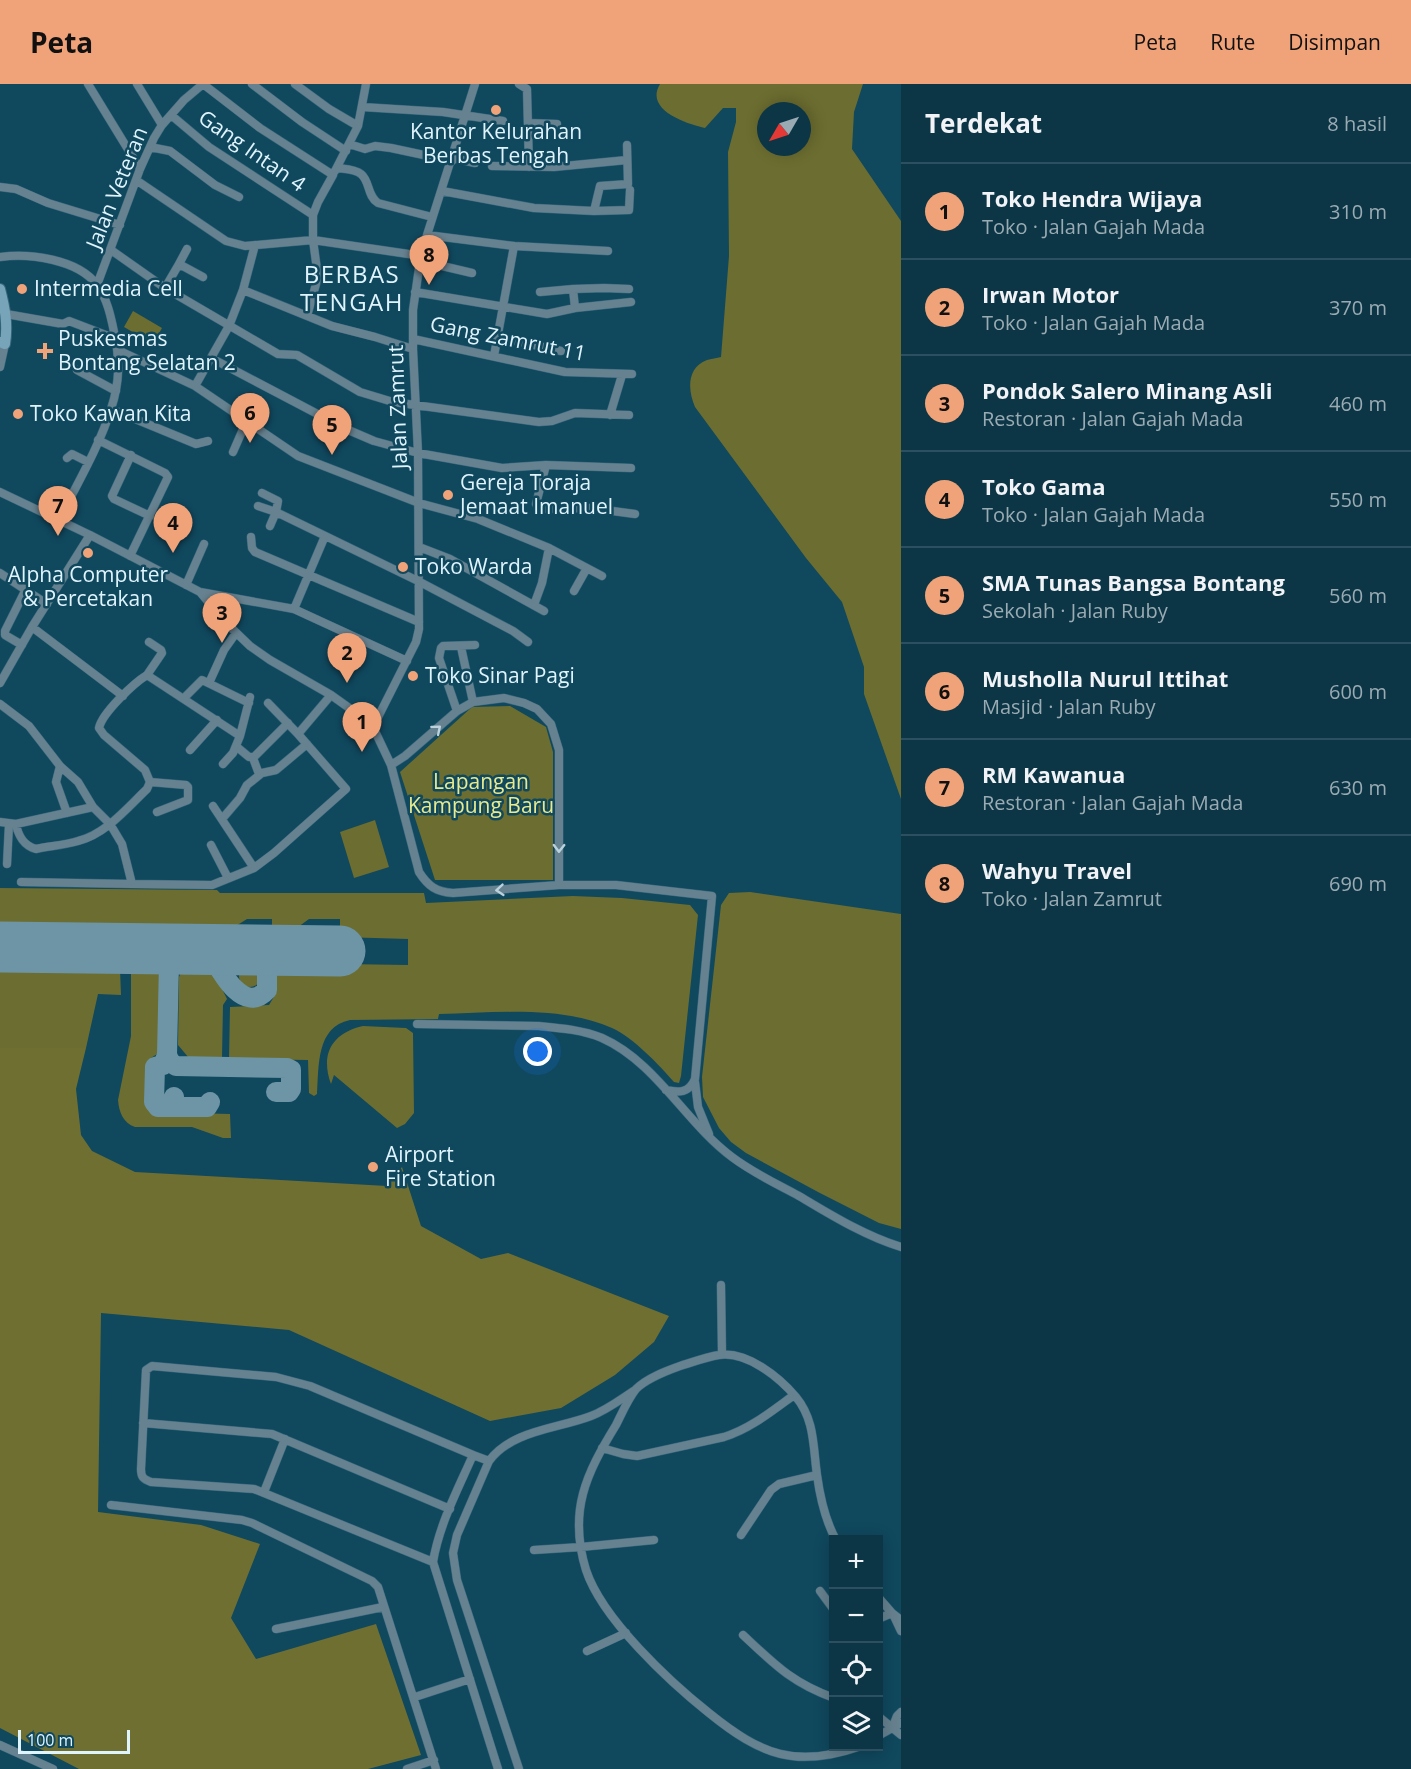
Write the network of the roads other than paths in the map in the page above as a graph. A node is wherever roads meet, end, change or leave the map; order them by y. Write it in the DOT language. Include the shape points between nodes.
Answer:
graph roads {
  1 [pos="87,84"];
  2 [pos="137,84"];
  3 [pos="203,84"];
  4 [pos="252,84"];
  5 [pos="296,84"];
  6 [pos="366,84"];
  7 [pos="475,84"];
  8 [pos="519,84"];
  9 [pos="363,107"];
  10 [pos="171,115"];
  11 [pos="466,116"];
  12 [pos="503,121"];
  13 [pos="528,123"];
  14 [pos="556,124"];
  15 [pos="162,125"];
  16 [pos="358,126"];
  17 [pos="627,145"];
  18 [pos="150,147"];
  19 [pos="347,148"];
  20 [pos="453,160"];
  21 [pos="627,160"];
  22 [pos="475,163"];
  23 [pos="492,166"];
  24 [pos="529,167"];
  25 [pos="140,170"];
  26 [pos="335,171"];
  27 [pos="136,180"];
  28 [pos="0,187"];
  29 [pos="630,190"];
  30 [pos="442,191"];
  31 [pos="239,197"];
  32 [pos="594,211"];
  33 [pos="313,215"];
  34 [pos="432,218"];
  35 [pos="120,225"];
  36 [pos="427,235"];
  37 [pos="313,240"];
  38 [pos="255,245"];
  39 [pos="514,246"];
  40 [pos="187,249"];
  41 [pos="111,250"];
  42 [pos="608,251"];
  43 [pos="0,257"];
  44 [pos="421,259"];
  45 [pos="179,264"];
  46 [pos="472,273"];
  47 [pos="203,277"];
  48 [pos="97,285"];
  49 [pos="165,288"];
  50 [pos="0,289"];
  51 [pos="573,289"];
  52 [pos="243,290"];
  53 [pos="629,290"];
  54 [pos="415,292"];
  55 [pos="540,292"];
  56 [pos="631,302"];
  57 [pos="503,308"];
  58 [pos="575,308"];
  59 [pos="6,314"];
  60 [pos="307,316"];
  61 [pos="229,327"];
  62 [pos="498,337"];
  63 [pos="116,339"];
  64 [pos="413,339"];
  65 [pos="2,343"];
  66 [pos="413,349"];
  67 [pos="118,350"];
  68 [pos="561,351"];
  69 [pos="494,356"];
  70 [pos="211,358"];
  71 [pos="0,367"];
  72 [pos="77,370"];
  73 [pos="632,374"];
  74 [pos="622,375"];
  75 [pos="195,386"];
  76 [pos="116,391"];
  77 [pos="417,405"];
  78 [pos="111,409"];
  79 [pos="610,415"];
  80 [pos="629,415"];
  81 [pos="247,420"];
  82 [pos="98,440"];
  83 [pos="208,441"];
  84 [pos="232,452"];
  85 [pos="418,453"];
  86 [pos="131,455"];
  87 [pos="67,458"];
  88 [pos="88,462"];
  89 [pos="546,465"];
  90 [pos="631,468"];
  91 [pos="0,492"];
  92 [pos="262,493"];
  93 [pos="419,502"];
  94 [pos="258,506"];
  95 [pos="276,512"];
  96 [pos="635,514"];
  97 [pos="150,516"];
  98 [pos="58,520"];
  99 [pos="270,526"];
  100 [pos="90,535"];
  101 [pos="325,536"];
  102 [pos="251,537"];
  103 [pos="204,544"];
  104 [pos="419,547"];
  105 [pos="549,548"];
  106 [pos="130,556"];
  107 [pos="587,568"];
  108 [pos="0,573"];
  109 [pos="309,576"];
  110 [pos="602,576"];
  111 [pos="418,581"];
  112 [pos="186,585"];
  113 [pos="26,590"];
  114 [pos="573,591"];
  115 [pos="200,592"];
  116 [pos="48,604"];
  117 [pos="534,605"];
  118 [pos="294,609"];
  119 [pos="544,611"];
  120 [pos="419,622"];
  121 [pos="32,627"];
  122 [pos="236,633"];
  123 [pos="149,642"];
  124 [pos="528,642"];
  125 [pos="22,645"];
  126 [pos="475,645"];
  127 [pos="461,647"];
  128 [pos="407,661"];
  129 [pos="147,675"];
  130 [pos="0,682"];
  131 [pos="209,683"];
  132 [pos="331,695"];
  133 [pos="123,696"];
  134 [pos="184,698"];
  135 [pos="473,702"];
  136 [pos="268,703"];
  137 [pos="0,704"];
  138 [pos="457,711"];
  139 [pos="217,720"];
  140 [pos="288,723"];
  141 [pos="373,727"];
  142 [pos="298,734"];
  143 [pos="240,736"];
  144 [pos="307,744"];
  145 [pos="237,747"];
  146 [pos="190,750"];
  147 [pos="253,758"];
  148 [pos="224,764"];
  149 [pos="391,765"];
  150 [pos="60,766"];
  151 [pos="259,774"];
  152 [pos="150,782"];
  153 [pos="213,806"];
  154 [pos="93,807"];
  155 [pos="157,812"];
  156 [pos="67,813"];
  157 [pos="222,819"];
  158 [pos="0,822"];
  159 [pos="13,824"];
  160 [pos="110,824"];
  161 [pos="211,844"];
  162 [pos="7,864"];
  163 [pos="254,868"];
  164 [pos="228,878"];
  165 [pos="21,882"];
  166 [pos="132,884"];
  167 [pos="559,885"];
  168 [pos="417,1024"];
  169 [pos="695,1079"];
  170 [pos="666,1090"];
  171 [pos="710,1138"];
  172 [pos="901,1247"];
  173 [pos="721,1285"];
  174 [pos="722,1354"];
  175 [pos="637,1389"];
  176 [pos="794,1395"];
  177 [pos="608,1408"];
  178 [pos="621,1416"];
  179 [pos="144,1423"];
  180 [pos="285,1438"];
  181 [pos="602,1448"];
  182 [pos="473,1455"];
  183 [pos="489,1461"];
  184 [pos="817,1475"];
  185 [pos="264,1492"];
  186 [pos="111,1505"];
  187 [pos="450,1509"];
  188 [pos="741,1535"];
  189 [pos="834,1535"];
  190 [pos="654,1540"];
  191 [pos="581,1547"];
  192 [pos="534,1550"];
  193 [pos="433,1562"];
  194 [pos="820,1592"];
  195 [pos="883,1602"];
  196 [pos="829,1604"];
  197 [pos="383,1607"];
  198 [pos="892,1613"];
  199 [pos="883,1617"];
  200 [pos="901,1620"];
  201 [pos="276,1629"];
  202 [pos="901,1631"];
  203 [pos="626,1633"];
  204 [pos="743,1635"];
  205 [pos="587,1651"];
  206 [pos="470,1679"];
  207 [pos="415,1697"];
  208 [pos="831,1697"];
  209 [pos="901,1712"];
  210 [pos="883,1718"];
  211 [pos="897,1725"];
  212 [pos="883,1734"];
  213 [pos="901,1735"];
  214 [pos="0,1745"];
  215 [pos="848,1751"];
  216 [pos="434,1760"];
  217 [pos="38,1766"];
  218 [pos="53,1769"];
  219 [pos="407,1769"];
  220 [pos="436,1769"];
  221 [pos="498,1769"];
  222 [pos="519,1769"];
  1 -- 25 [label="street"];
  2 -- 15 [label="street"];
  3 -- 10 [label="street, Jalan Veteran"];
  3 -- 26 [label="street" via="260,128"];
  4 -- 19 [label="street" via="302,122"];
  5 -- 16 [label="street"];
  6 -- 9 [label="street"];
  7 -- 11 [label="street, Jalan Zamrut"];
  8 -- 13 [label="street" via="527,89"];
  9 -- 11 [label="street"];
  9 -- 16 [label="street"];
  10 -- 15 [label="street, Jalan Veteran"];
  10 -- 33 [label="street, Gang Intan 4" via="209,147"];
  11 -- 12 [label="street"];
  11 -- 20 [label="street, Jalan Zamrut"];
  13 -- 14 [label="street"];
  13 -- 24 [label="street"];
  15 -- 18 [label="street, Jalan Veteran"];
  16 -- 19 [label="street"];
  17 -- 21 [label="street"];
  18 -- 25 [label="street, Jalan Veteran"];
  18 -- 31 [label="street" via="170,151 215,185"];
  19 -- 20 [label="street" via="375,146"];
  19 -- 26 [label="street"];
  20 -- 22 [label="street"];
  20 -- 30 [label="street, Jalan Zamrut"];
  21 -- 24 [label="street"];
  21 -- 32 [label="street" via="628,184 600,186"];
  23 -- 24 [label="street"];
  25 -- 27 [label="street, Jalan Veteran"];
  26 -- 33 [label="street"];
  26 -- 34 [label="street" via="360,172 371,197 378,203"];
  27 -- 35 [label="street, Jalan Veteran"];
  27 -- 38 [label="street" via="226,241 238,246"];
  28 -- 35 [label="street"];
  29 -- 32 [label="street" via="629,210"];
  30 -- 32 [label="street" via="534,208"];
  30 -- 34 [label="street, Jalan Zamrut"];
  33 -- 37 [label="street"];
  34 -- 36 [label="street, Jalan Zamrut"];
  35 -- 41 [label="street, Jalan Veteran"];
  36 -- 39 [label="street"];
  36 -- 44 [label="street, Jalan Zamrut"];
  37 -- 38 [label="street"];
  37 -- 44 [label="street"];
  37 -- 60 [label="street" via="318,277"];
  38 -- 52 [label="street"];
  39 -- 42 [label="street"];
  39 -- 57 [label="street"];
  40 -- 45 [label="street"];
  41 -- 48 [label="street, Jalan Veteran"];
  41 -- 49 [label="street"];
  43 -- 48 [label="street, Jalan Veteran" via="26,255 57,261 79,270"];
  44 -- 46 [label="street"];
  44 -- 54 [label="street, Jalan Zamrut"];
  45 -- 47 [label="street"];
  45 -- 49 [label="street"];
  48 -- 63 [label="street"];
  49 -- 61 [label="street"];
  50 -- 59 [label="street"];
  51 -- 53 [label="street"];
  51 -- 55 [label="street"];
  51 -- 58 [label="street"];
  52 -- 60 [label="street"];
  52 -- 61 [label="street"];
  54 -- 57 [label="street"];
  54 -- 64 [label="street, Jalan Zamrut"];
  56 -- 58 [label="street"];
  57 -- 58 [label="street" via="547,314"];
  57 -- 62 [label="street"];
  59 -- 63 [label="street" via="63,324 69,321"];
  59 -- 65 [label="street"];
  60 -- 66 [label="street"];
  61 -- 70 [label="street"];
  61 -- 77 [label="street" via="278,354 301,357 360,392"];
  62 -- 68 [label="street"];
  62 -- 69 [label="street"];
  63 -- 67 [label="street"];
  64 -- 66 [label="street, Jalan Zamrut"];
  64 -- 69 [label="street, Gang Zamrut 11"];
  65 -- 71 [label="street"];
  66 -- 77 [label="street, Jalan Zamrut"];
  67 -- 75 [label="street"];
  67 -- 76 [label="street"];
  69 -- 74 [label="street, Gang Zamrut 11" via="565,372"];
  70 -- 75 [label="street"];
  70 -- 85 [label="street" via="354,433"];
  72 -- 76 [label="street"];
  73 -- 74 [label="street, Gang Zamrut 11"];
  74 -- 79 [label="street"];
  75 -- 81 [label="street"];
  76 -- 78 [label="street"];
  77 -- 79 [label="street" via="539,422 574,413"];
  77 -- 85 [label="street, Jalan Zamrut"];
  78 -- 82 [label="street"];
  78 -- 83 [label="street" via="196,444"];
  79 -- 80 [label="street"];
  81 -- 84 [label="street"];
  81 -- 93 [label="street" via="298,456"];
  82 -- 86 [label="street"];
  82 -- 88 [label="street"];
  85 -- 89 [label="street" via="502,468"];
  85 -- 93 [label="street, Jalan Zamrut"];
  86 -- 97 [label="street" via="168,477"];
  86 -- 97 [label="street" via="112,496"];
  87 -- 88 [label="street" via="72,454"];
  88 -- 98 [label="street"];
  89 -- 90 [label="street"];
  89 -- 96 [label="street" via="536,504 539,509 597,509"];
  91 -- 98 [label="street"];
  92 -- 95 [label="street" via="278,501"];
  93 -- 104 [label="street, Jalan Zamrut"];
  93 -- 105 [label="street" via="469,516"];
  94 -- 95 [label="street"];
  95 -- 99 [label="street"];
  95 -- 101 [label="street"];
  97 -- 106 [label="street"];
  98 -- 100 [label="street"];
  100 -- 106 [label="street"];
  100 -- 116 [label="street"];
  101 -- 109 [label="street"];
  101 -- 111 [label="street"];
  102 -- 109 [label="street" via="255,552"];
  103 -- 112 [label="street"];
  104 -- 111 [label="street, Jalan Zamrut"];
  104 -- 117 [label="street" via="450,559"];
  105 -- 107 [label="street"];
  105 -- 117 [label="street"];
  106 -- 112 [label="street"];
  107 -- 110 [label="street"];
  107 -- 114 [label="street"];
  108 -- 113 [label="street"];
  109 -- 118 [label="street"];
  109 -- 120 [label="street"];
  111 -- 120 [label="street, Jalan Zamrut"];
  111 -- 124 [label="street"];
  112 -- 115 [label="street"];
  113 -- 116 [label="street"];
  113 -- 125 [label="street" via="5,631 5,635"];
  115 -- 118 [label="street"];
  115 -- 122 [label="street"];
  116 -- 121 [label="street"];
  117 -- 119 [label="street"];
  118 -- 128 [label="street"];
  120 -- 128 [label="street, Jalan Zamrut" via="416,642"];
  121 -- 125 [label="street"];
  121 -- 133 [label="street"];
  122 -- 131 [label="street"];
  122 -- 132 [label="street" via="270,660"];
  123 -- 129 [label="street" via="162,653"];
  125 -- 130 [label="street"];
  126 -- 127 [label="street"];
  127 -- 135 [label="street"];
  127 -- 138 [label="street" via="443,646 439,655"];
  128 -- 141 [label="street, Jalan Zamrut"];
  129 -- 133 [label="street"];
  129 -- 134 [label="street"];
  131 -- 134 [label="street" via="202,680"];
  131 -- 143 [label="street" via="249,700"];
  132 -- 141 [label="street"];
  132 -- 142 [label="street"];
  133 -- 152 [label="street" via="99,728 145,770"];
  134 -- 139 [label="street"];
  135 -- 138 [label="street"];
  135 -- 167 [label="street, one-way" via="504,699 524,703 537,709 551,724 559,750"];
  136 -- 140 [label="street"];
  137 -- 150 [label="street" via="29,726"];
  149 -- 138 [label="street, one-way"];
  139 -- 143 [label="street"];
  139 -- 146 [label="street"];
  140 -- 142 [label="street"];
  140 -- 147 [label="street"];
  141 -- 149 [label="street"];
  142 -- 144 [label="street"];
  143 -- 145 [label="street"];
  144 -- 151 [label="street" via="276,770"];
  144 -- 163 [label="street" via="346,789"];
  145 -- 147 [label="street"];
  145 -- 148 [label="street"];
  147 -- 151 [label="street"];
  167 -- 149 [label="street, one-way" via="453,893 432,888 419,872"];
  150 -- 154 [label="street" via="81,786"];
  150 -- 156 [label="street" via="57,782"];
  151 -- 157 [label="street"];
  152 -- 155 [label="street" via="188,787 188,800"];
  152 -- 160 [label="street"];
  153 -- 157 [label="street"];
  154 -- 156 [label="street"];
  154 -- 160 [label="street"];
  156 -- 159 [label="street"];
  157 -- 163 [label="street"];
  158 -- 159 [label="street"];
  159 -- 160 [label="street" via="25,843 36,849 79,841"];
  159 -- 162 [label="street"];
  160 -- 166 [label="street" via="122,844"];
  161 -- 164 [label="street"];
  163 -- 164 [label="street"];
  164 -- 166 [label="street" via="212,885"];
  165 -- 166 [label="street"];
  167 -- 169 [label="street" via="616,885 712,896"];
  168 -- 170 [label="street" via="539,1026 600,1037 650,1073"];
  169 -- 170 [label="street" via="685,1091"];
  169 -- 171 [label="street" via="698,1107"];
  170 -- 171 [label="street"];
  171 -- 172 [label="street" via="766,1178"];
  173 -- 174 [label="street"];
  174 -- 175 [label="street" via="669,1370"];
  174 -- 176 [label="street" via="756,1363 775,1375"];
  175 -- 177 [label="street"];
  175 -- 178 [label="street"];
  176 -- 181 [label="street" via="752,1425 724,1437 637,1456"];
  176 -- 184 [label="street" via="809,1421"];
  177 -- 178 [label="street"];
  177 -- 183 [label="street" via="512,1441"];
  178 -- 181 [label="street"];
  179 -- 180 [label="street" via="260,1432"];
  179 -- 182 [label="street" via="149,1367 252,1373 310,1386"];
  179 -- 185 [label="street" via="144,1480"];
  180 -- 185 [label="street"];
  180 -- 187 [label="street"];
  181 -- 191 [label="street" via="581,1500"];
  182 -- 183 [label="street"];
  182 -- 187 [label="street"];
  183 -- 222 [label="street" via="457,1535 454,1566"];
  184 -- 188 [label="street" via="779,1484 771,1490"];
  184 -- 189 [label="street"];
  185 -- 193 [label="street"];
  186 -- 197 [label="street" via="252,1523 372,1581 378,1587"];
  187 -- 193 [label="street"];
  190 -- 191 [label="street"];
  191 -- 192 [label="street"];
  191 -- 203 [label="street" via="594,1588"];
  193 -- 206 [label="street"];
  194 -- 196 [label="street"];
  195 -- 198 [label="street"];
  197 -- 201 [label="street"];
  197 -- 207 [label="street"];
  198 -- 199 [label="street"];
  198 -- 200 [label="street"];
  198 -- 202 [label="street"];
  203 -- 205 [label="street"];
  203 -- 215 [label="street" via="691,1699 763,1751 789,1761 811,1762"];
  204 -- 208 [label="street" via="793,1680"];
  206 -- 207 [label="street"];
  206 -- 221 [label="street"];
  207 -- 216 [label="street"];
  209 -- 211 [label="street"];
  210 -- 211 [label="street"];
  211 -- 212 [label="street"];
  211 -- 213 [label="street"];
  214 -- 217 [label="street"];
  216 -- 219 [label="street"];
  216 -- 220 [label="street"];
  217 -- 218 [label="street"];
}
